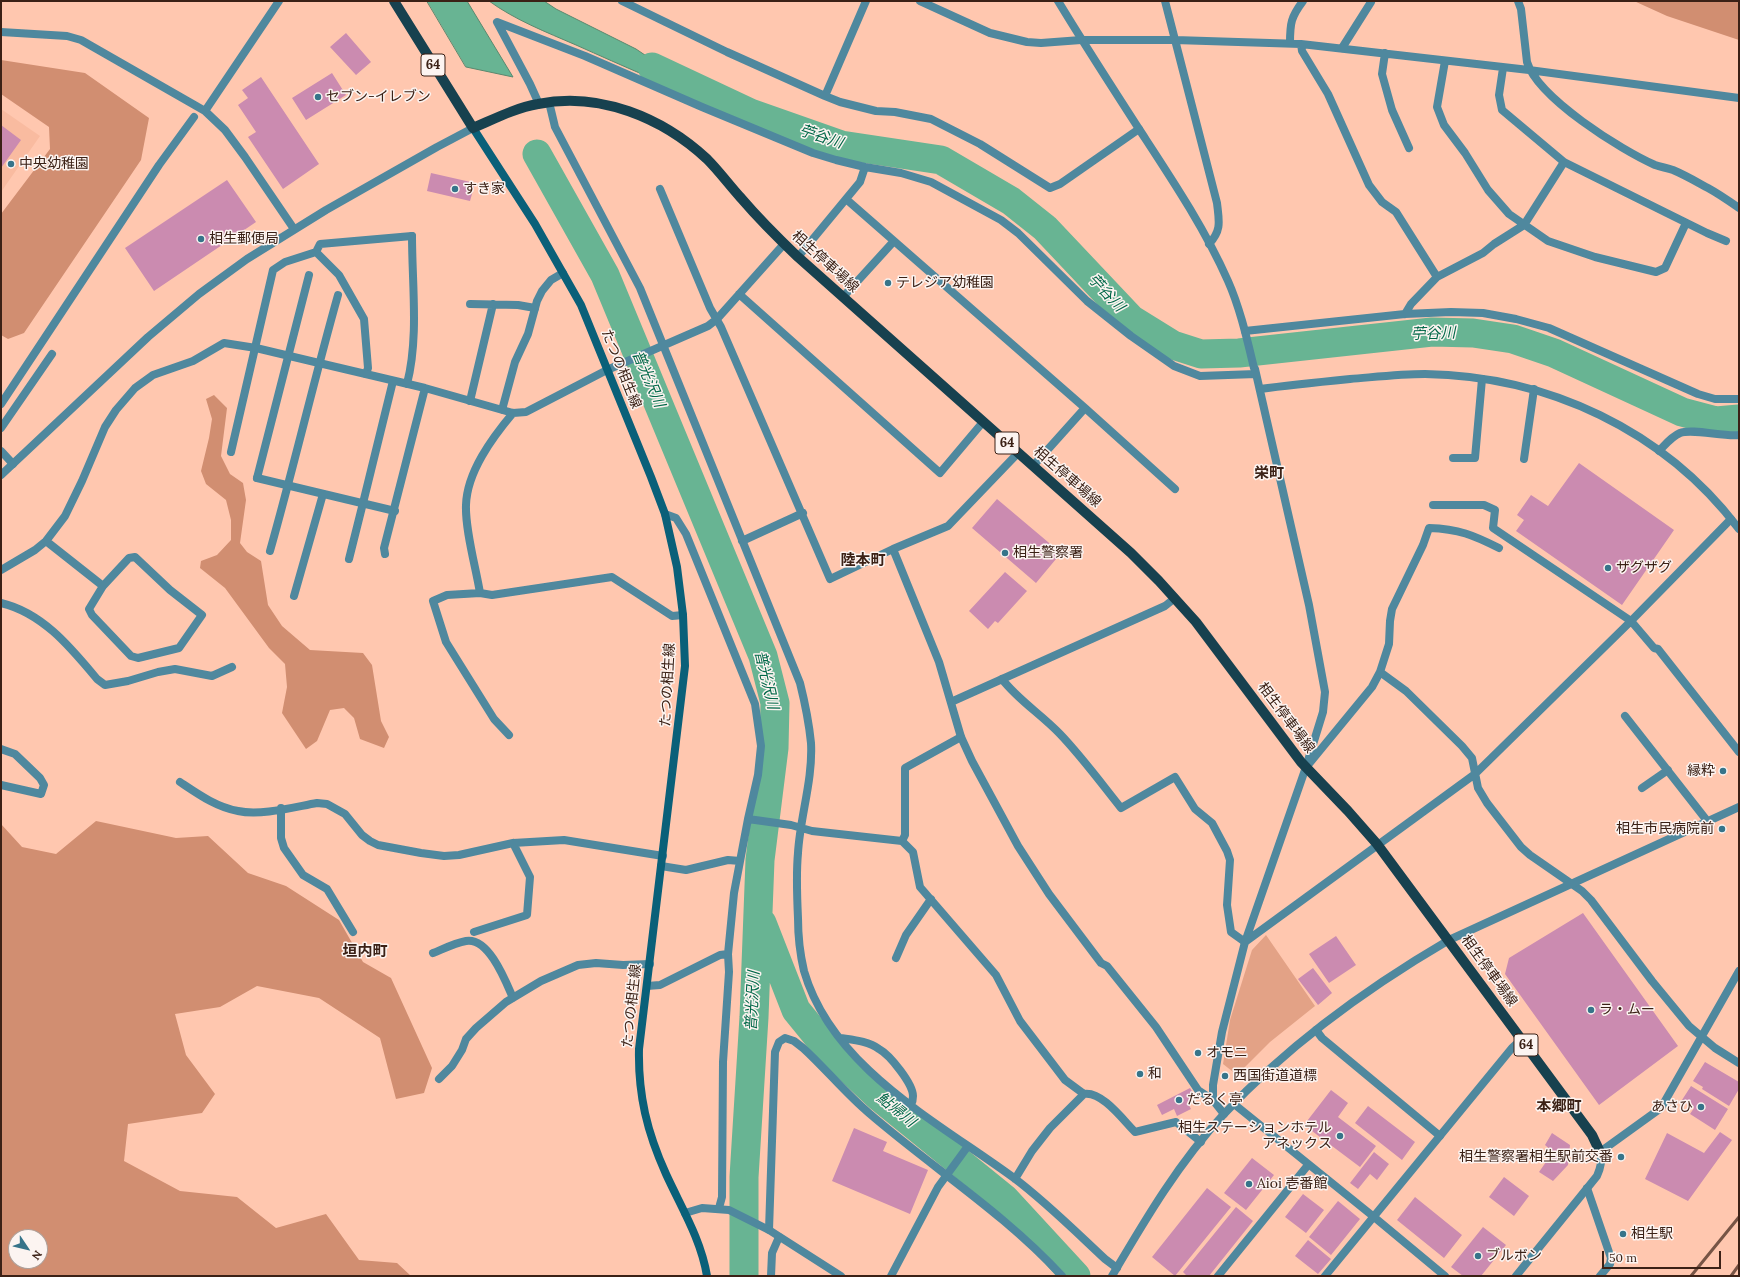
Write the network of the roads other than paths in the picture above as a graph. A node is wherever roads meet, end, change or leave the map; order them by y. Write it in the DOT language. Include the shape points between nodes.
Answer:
graph roads {
  1 [pos="279,1"];
  2 [pos="394,1"];
  3 [pos="622,1"];
  4 [pos="866,1"];
  5 [pos="920,1"];
  6 [pos="1058,1"];
  7 [pos="1165,1"];
  8 [pos="1303,1"];
  9 [pos="1518,1"];
  10 [pos="1371,2"];
  11 [pos="1,32"];
  12 [pos="1081,40"];
  13 [pos="1175,40"];
  14 [pos="1290,43"];
  15 [pos="1301,44"];
  16 [pos="1342,48"];
  17 [pos="1385,53"];
  18 [pos="1445,61"];
  19 [pos="1502,68"];
  20 [pos="1529,70"];
  21 [pos="825,96"];
  22 [pos="1739,98"];
  23 [pos="544,103"];
  24 [pos="205,111"];
  25 [pos="194,117"];
  26 [pos="473,128"];
  27 [pos="1139,129"];
  28 [pos="1409,148"];
  29 [pos="1564,162"];
  30 [pos="864,167"];
  31 [pos="660,189"];
  32 [pos="846,199"];
  33 [pos="1739,208"];
  34 [pos="1686,223"];
  35 [pos="1524,225"];
  36 [pos="294,229"];
  37 [pos="894,241"];
  38 [pos="1726,241"];
  39 [pos="784,244"];
  40 [pos="1209,244"];
  41 [pos="316,252"];
  42 [pos="798,257"];
  43 [pos="562,273"];
  44 [pos="309,275"];
  45 [pos="1437,277"];
  46 [pos="739,294"];
  47 [pos="338,295"];
  48 [pos="843,297"];
  49 [pos="470,304"];
  50 [pos="493,304"];
  51 [pos="535,308"];
  52 [pos="1405,314"];
  53 [pos="717,319"];
  54 [pos="1246,334"];
  55 [pos="661,347"];
  56 [pos="256,348"];
  57 [pos="52,354"];
  58 [pos="288,356"];
  59 [pos="319,363"];
  60 [pos="607,370"];
  61 [pos="1255,371"];
  62 [pos="366,374"];
  63 [pos="1482,379"];
  64 [pos="393,381"];
  65 [pos="407,384"];
  66 [pos="425,388"];
  67 [pos="1260,389"];
  68 [pos="1534,389"];
  69 [pos="1739,399"];
  70 [pos="470,401"];
  71 [pos="1,404"];
  72 [pos="1085,408"];
  73 [pos="502,410"];
  74 [pos="512,413"];
  75 [pos="983,422"];
  76 [pos="1,428"];
  77 [pos="1739,435"];
  78 [pos="1,451"];
  79 [pos="1659,451"];
  80 [pos="231,452"];
  81 [pos="1018,453"];
  82 [pos="1454,458"];
  83 [pos="1524,459"];
  84 [pos="13,464"];
  85 [pos="1033,466"];
  86 [pos="1,475"];
  87 [pos="289,485"];
  88 [pos="1175,489"];
  89 [pos="323,494"];
  90 [pos="363,503"];
  91 [pos="1433,505"];
  92 [pos="395,511"];
  93 [pos="803,513"];
  94 [pos="665,514"];
  95 [pos="1731,519"];
  96 [pos="1739,529"];
  97 [pos="46,541"];
  98 [pos="742,541"];
  99 [pos="1499,548"];
  100 [pos="893,549"];
  101 [pos="270,551"];
  102 [pos="385,554"];
  103 [pos="349,559"];
  104 [pos="1,570"];
  105 [pos="103,586"];
  106 [pos="480,593"];
  107 [pos="294,596"];
  108 [pos="1175,598"];
  109 [pos="1,602"];
  110 [pos="683,615"];
  111 [pos="1631,620"];
  112 [pos="232,667"];
  113 [pos="1380,672"];
  114 [pos="1002,678"];
  115 [pos="951,702"];
  116 [pos="1625,716"];
  117 [pos="509,735"];
  118 [pos="961,737"];
  119 [pos="1,749"];
  120 [pos="1739,752"];
  121 [pos="1306,767"];
  122 [pos="1668,770"];
  123 [pos="1475,774"];
  124 [pos="180,782"];
  125 [pos="1,785"];
  126 [pos="1642,788"];
  127 [pos="1739,807"];
  128 [pos="281,808"];
  129 [pos="751,819"];
  130 [pos="1708,822"];
  131 [pos="801,829"];
  132 [pos="902,841"];
  133 [pos="513,843"];
  134 [pos="1377,844"];
  135 [pos="663,856"];
  136 [pos="740,861"];
  137 [pos="661,866"];
  138 [pos="1572,885"];
  139 [pos="931,899"];
  140 [pos="354,932"];
  141 [pos="474,932"];
  142 [pos="1448,940"];
  143 [pos="1245,942"];
  144 [pos="433,953"];
  145 [pos="728,954"];
  146 [pos="896,958"];
  147 [pos="650,964"];
  148 [pos="1739,971"];
  149 [pos="647,986"];
  150 [pos="514,998"];
  151 [pos="1316,1030"];
  152 [pos="840,1038"];
  153 [pos="1702,1038"];
  154 [pos="1522,1039"];
  155 [pos="1739,1063"];
  156 [pos="439,1079"];
  157 [pos="1084,1094"];
  158 [pos="1212,1100"];
  159 [pos="1234,1104"];
  160 [pos="911,1105"];
  161 [pos="1224,1114"];
  162 [pos="1440,1136"];
  163 [pos="1201,1142"];
  164 [pos="966,1149"];
  165 [pos="1600,1152"];
  166 [pos="1308,1164"];
  167 [pos="949,1172"];
  168 [pos="1015,1179"];
  169 [pos="1588,1188"];
  170 [pos="719,1208"];
  171 [pos="685,1213"];
  172 [pos="1374,1217"];
  173 [pos="767,1228"];
  174 [pos="779,1237"];
  175 [pos="1117,1268"];
  176 [pos="707,1276"];
  177 [pos="771,1276"];
  178 [pos="841,1276"];
  179 [pos="891,1276"];
  180 [pos="1062,1276"];
  181 [pos="1112,1276"];
  182 [pos="1218,1276"];
  183 [pos="1326,1276"];
  184 [pos="1445,1276"];
  185 [pos="1516,1276"];
  186 [pos="1600,1276"];
  1 -- 24 [label="street"];
  2 -- 26 [label="main road, 64"];
  3 -- 21 [label="street"];
  4 -- 21 [label="street"];
  5 -- 12 [label="street" via="990,33 1009,38 1041,43"];
  6 -- 12 [label="street"];
  7 -- 13 [label="street"];
  8 -- 14 [label="street" via="1292,16"];
  9 -- 20 [label="street"];
  10 -- 16 [label="street"];
  11 -- 24 [label="street" via="66,36 81,40"];
  12 -- 13 [label="street"];
  12 -- 27 [label="street"];
  13 -- 14 [label="street"];
  13 -- 40 [label="street" via="1217,203 1220,228"];
  14 -- 15 [label="street"];
  15 -- 16 [label="street"];
  15 -- 45 [label="street" via="1302,51 1328,94 1369,185 1382,202 1396,212"];
  16 -- 17 [label="street"];
  17 -- 18 [label="street"];
  17 -- 28 [label="street" via="1382,74 1392,110"];
  18 -- 19 [label="street"];
  18 -- 35 [label="street" via="1437,107 1444,125 1488,190 1509,214"];
  19 -- 20 [label="street"];
  19 -- 29 [label="street" via="1498,95 1502,110"];
  20 -- 22 [label="street"];
  20 -- 33 [label="street" via="1546,92 1588,124 1640,157 1709,188"];
  21 -- 27 [label="street" via="876,111 931,119 980,144 1050,188 1060,184"];
  23 -- 26 [label="main road, 相生停車場線 / 64" via="505,114"];
  23 -- 30 [label="street" via="530,84 497,22 585,56 774,138 824,157"];
  23 -- 39 [label="main road, 相生停車場線 / 64" via="595,102 628,110 683,139 708,160"];
  23 -- 55 [label="street" via="626,258"];
  24 -- 36 [label="street" via="225,130 245,156"];
  25 -- 71 [label="street" via="159,165"];
  26 -- 36 [label="street"];
  26 -- 43 [label="main road, たつの相生線"];
  27 -- 40 [label="street" via="1186,201"];
  29 -- 34 [label="street"];
  29 -- 35 [label="street"];
  30 -- 32 [label="street" via="860,182"];
  30 -- 61 [label="street" via="901,173 931,182 1001,220 1018,233 1087,301 1174,366 1200,376"];
  31 -- 53 [label="street"];
  32 -- 37 [label="street"];
  32 -- 42 [label="street"];
  34 -- 35 [label="street" via="1665,268 1656,272 1595,257 1548,241"];
  34 -- 38 [label="street"];
  35 -- 45 [label="street" via="1483,254"];
  36 -- 84 [label="street" via="246,259 199,294 148,337"];
  37 -- 48 [label="street"];
  37 -- 72 [label="street"];
  39 -- 42 [label="main road, 相生停車場線 / 64"];
  39 -- 46 [label="street"];
  40 -- 54 [label="street" via="1228,281"];
  41 -- 56 [label="street" via="285,262 273,270"];
  41 -- 62 [label="street" via="339,275 364,319 368,368"];
  41 -- 65 [label="street" via="320,244 412,236 414,331"];
  42 -- 48 [label="main road, 相生停車場線 / 64"];
  43 -- 51 [label="street" via="551,280 542,291"];
  43 -- 60 [label="main road, たつの相生線" via="581,305"];
  44 -- 58 [label="street"];
  45 -- 52 [label="street" via="1411,304"];
  46 -- 53 [label="street"];
  46 -- 75 [label="street" via="940,473"];
  47 -- 59 [label="street"];
  48 -- 75 [label="main road, 相生停車場線 / 64"];
  49 -- 50 [label="street"];
  50 -- 51 [label="street"];
  50 -- 70 [label="street"];
  51 -- 73 [label="street" via="528,334 515,362"];
  52 -- 54 [label="street"];
  52 -- 69 [label="street" via="1483,313 1516,319 1549,328 1698,394 1715,399"];
  53 -- 55 [label="street" via="708,326"];
  53 -- 93 [label="street"];
  54 -- 61 [label="street"];
  55 -- 60 [label="street"];
  55 -- 98 [label="street"];
  56 -- 58 [label="street"];
  56 -- 80 [label="street"];
  56 -- 97 [label="street" via="224,343 193,361 153,375 135,388 105,427 64,516"];
  57 -- 76 [label="street"];
  58 -- 59 [label="street"];
  58 -- 87 [label="street" via="258,478"];
  59 -- 62 [label="street"];
  59 -- 87 [label="street"];
  60 -- 74 [label="street" via="526,412"];
  60 -- 94 [label="main road, たつの相生線"];
  61 -- 67 [label="street"];
  62 -- 64 [label="street"];
  63 -- 67 [label="street" via="1397,374"];
  63 -- 68 [label="street"];
  63 -- 82 [label="street" via="1475,458"];
  64 -- 65 [label="street"];
  64 -- 90 [label="street"];
  65 -- 66 [label="street"];
  66 -- 70 [label="street"];
  66 -- 92 [label="street"];
  67 -- 121 [label="street" via="1309,605 1325,692 1323,712"];
  68 -- 79 [label="street" via="1605,417"];
  68 -- 83 [label="street"];
  70 -- 73 [label="street"];
  72 -- 85 [label="street"];
  72 -- 88 [label="street"];
  73 -- 74 [label="street"];
  74 -- 106 [label="street" via="492,438 469,487 467,523"];
  75 -- 81 [label="main road, 相生停車場線 / 64"];
  77 -- 79 [label="street" via="1682,432 1670,438"];
  78 -- 84 [label="street"];
  79 -- 95 [label="street" via="1703,488"];
  81 -- 85 [label="main road, 相生停車場線 / 64"];
  81 -- 100 [label="street" via="948,526"];
  84 -- 86 [label="street"];
  85 -- 108 [label="main road, 相生停車場線 / 64" via="1131,553"];
  87 -- 89 [label="street"];
  87 -- 101 [label="street"];
  89 -- 90 [label="street"];
  89 -- 107 [label="street"];
  90 -- 92 [label="street"];
  90 -- 103 [label="street"];
  91 -- 111 [label="street" via="1484,506 1495,510 1493,528"];
  92 -- 102 [label="street" via="384,548"];
  93 -- 98 [label="street"];
  93 -- 100 [label="street" via="830,579"];
  94 -- 110 [label="main road, たつの相生線"];
  94 -- 129 [label="street" via="676,518 686,534 756,704 761,746"];
  95 -- 96 [label="street"];
  95 -- 111 [label="street"];
  97 -- 104 [label="street"];
  97 -- 105 [label="street"];
  98 -- 131 [label="street" via="800,683 806,709 811,744"];
  99 -- 113 [label="street" via="1472,534 1450,528 1429,528 1424,545 1392,610 1389,644"];
  100 -- 115 [label="street" via="939,662"];
  105 -- 105 [label="street" via="130,558 135,558 202,615 179,648 138,658 131,656 88,609"];
  106 -- 110 [label="street" via="492,595 612,577 672,616"];
  106 -- 117 [label="street" via="447,595 434,601 446,642 494,719"];
  108 -- 114 [label="street" via="1165,606"];
  108 -- 121 [label="main road, 相生停車場線 / 64" via="1220,652"];
  109 -- 112 [label="street" via="25,612 56,633 105,685 175,669 212,676"];
  110 -- 135 [label="main road, たつの相生線" via="685,666"];
  111 -- 120 [label="street" via="1668,661"];
  111 -- 123 [label="street"];
  113 -- 121 [label="street" via="1372,687"];
  113 -- 123 [label="street" via="1406,691 1462,746 1472,758"];
  114 -- 115 [label="street"];
  114 -- 143 [label="street" via="1013,693 1059,733 1121,808 1175,778 1195,809 1212,823 1228,851 1228,920 1231,932"];
  115 -- 118 [label="street"];
  116 -- 122 [label="street"];
  118 -- 132 [label="street" via="905,768 905,834"];
  118 -- 158 [label="street" via="1003,819 1049,894 1101,963 1107,966 1156,1027 1198,1090"];
  119 -- 125 [label="street" via="15,754 44,785 41,794"];
  121 -- 134 [label="main road, 相生停車場線 / 64"];
  121 -- 143 [label="street"];
  122 -- 126 [label="street"];
  122 -- 130 [label="street"];
  123 -- 134 [label="street"];
  123 -- 138 [label="street" via="1478,788 1487,803 1521,847"];
  124 -- 128 [label="street" via="206,799 238,812"];
  127 -- 130 [label="street"];
  128 -- 133 [label="street" via="327,804 346,814 370,841 378,845 421,853 459,855"];
  128 -- 140 [label="street" via="281,838 284,848 303,875 327,889"];
  129 -- 131 [label="street"];
  129 -- 136 [label="street"];
  130 -- 138 [label="street"];
  131 -- 132 [label="street"];
  131 -- 152 [label="street" via="798,854 798,917 804,970 825,1018"];
  132 -- 139 [label="street" via="913,852 920,887"];
  133 -- 135 [label="street" via="564,840"];
  133 -- 141 [label="street" via="530,877 527,915"];
  134 -- 142 [label="main road, 相生停車場線 / 64"];
  134 -- 143 [label="street"];
  135 -- 137 [label="main road, たつの相生線"];
  136 -- 137 [label="street" via="728,860 686,870"];
  136 -- 145 [label="street"];
  137 -- 147 [label="main road, たつの相生線"];
  138 -- 142 [label="street"];
  138 -- 153 [label="street" via="1591,900 1657,987"];
  139 -- 146 [label="street" via="906,935"];
  139 -- 157 [label="street" via="996,975 1020,1021 1065,1080"];
  142 -- 151 [label="street" via="1389,977"];
  142 -- 154 [label="main road, 相生停車場線 / 64"];
  143 -- 158 [label="street" via="1222,1032"];
  144 -- 150 [label="street" via="467,941 475,942 493,957"];
  145 -- 149 [label="street" via="720,955 660,985"];
  145 -- 170 [label="street" via="723,1062 722,1197"];
  147 -- 149 [label="main road, たつの相生線"];
  147 -- 150 [label="street" via="578,965 541,981"];
  148 -- 153 [label="street"];
  149 -- 171 [label="main road, たつの相生線" via="639,1049 640,1095 655,1148"];
  150 -- 156 [label="street" via="476,1028 466,1039 452,1066"];
  151 -- 159 [label="street"];
  151 -- 162 [label="street" via="1322,1038"];
  152 -- 160 [label="street" via="858,1059"];
  152 -- 160 [label="street" via="862,1041 879,1048 890,1057 910,1085 913,1096"];
  153 -- 155 [label="street"];
  153 -- 165 [label="street" via="1661,1108"];
  154 -- 162 [label="street"];
  154 -- 165 [label="main road, 相生停車場線 / 64" via="1592,1135"];
  157 -- 163 [label="street" via="1091,1093 1100,1097 1135,1132 1176,1122"];
  157 -- 168 [label="street" via="1050,1128"];
  158 -- 161 [label="street"];
  159 -- 161 [label="street"];
  159 -- 166 [label="street"];
  160 -- 164 [label="street"];
  161 -- 163 [label="street"];
  162 -- 172 [label="street"];
  163 -- 175 [label="street" via="1156,1204"];
  164 -- 167 [label="street"];
  164 -- 168 [label="street"];
  165 -- 169 [label="street" via="1601,1168"];
  166 -- 172 [label="street"];
  166 -- 182 [label="street"];
  167 -- 173 [label="street" via="870,1114 803,1048 785,1038 779,1042 775,1052"];
  167 -- 179 [label="street" via="938,1187"];
  167 -- 180 [label="street" via="1025,1238"];
  168 -- 175 [label="street"];
  169 -- 185 [label="street"];
  169 -- 186 [label="street" via="1611,1258 1610,1264"];
  170 -- 171 [label="street" via="702,1208"];
  170 -- 173 [label="street"];
  171 -- 176 [label="main road, たつの相生線" via="698,1242"];
  172 -- 183 [label="street"];
  172 -- 184 [label="street"];
  173 -- 174 [label="street"];
  174 -- 177 [label="street" via="772,1253"];
  174 -- 178 [label="street"];
  175 -- 181 [label="street"];
}
